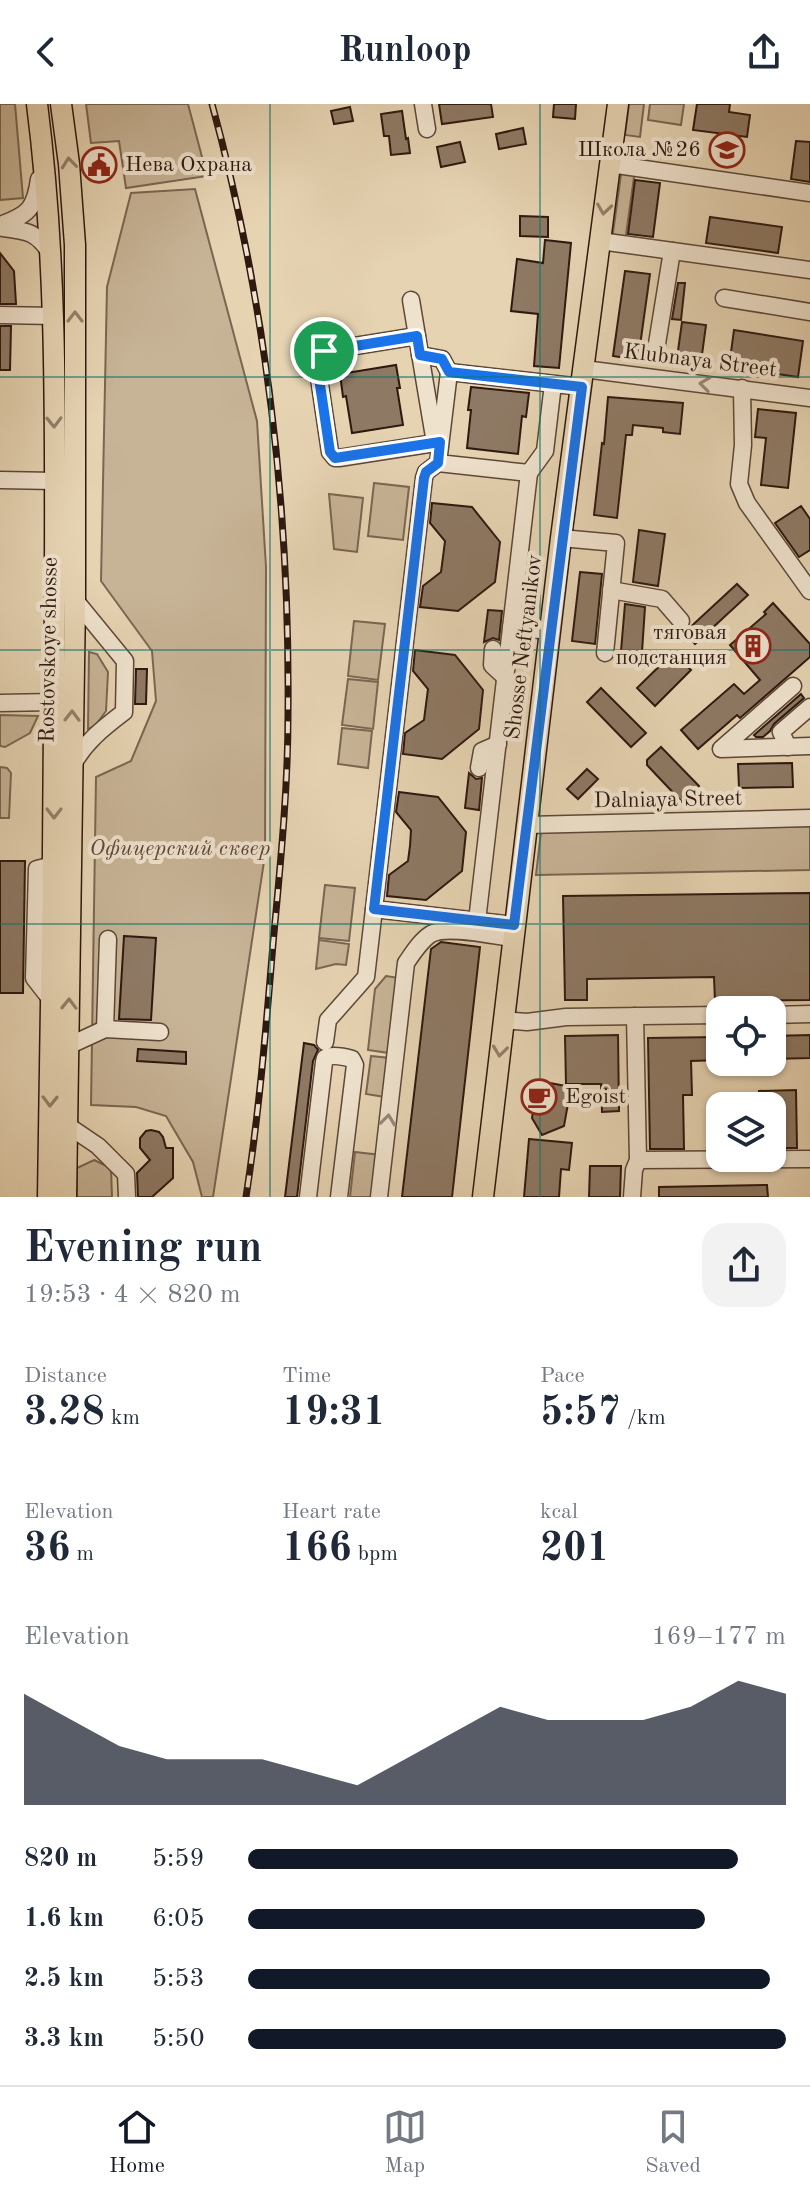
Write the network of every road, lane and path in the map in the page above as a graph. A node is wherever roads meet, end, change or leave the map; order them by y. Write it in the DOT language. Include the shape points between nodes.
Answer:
graph roads {
  1 [pos="61,104"];
  2 [pos="423,104"];
  3 [pos="618,104"];
  4 [pos="38,109"];
  5 [pos="427,129"];
  6 [pos="610,164"];
  7 [pos="810,193"];
  8 [pos="74,222"];
  9 [pos="50,224"];
  10 [pos="1,227"];
  11 [pos="600,241"];
  12 [pos="672,251"];
  13 [pos="51,254"];
  14 [pos="810,270"];
  15 [pos="724,298"];
  16 [pos="411,300"];
  17 [pos="810,312"];
  18 [pos="0,315"];
  19 [pos="53,316"];
  20 [pos="417,336"];
  21 [pos="656,350"];
  22 [pos="420,355"];
  23 [pos="449,372"];
  24 [pos="583,378"];
  25 [pos="553,384"];
  26 [pos="742,388"];
  27 [pos="810,398"];
  28 [pos="438,442"];
  29 [pos="438,463"];
  30 [pos="529,473"];
  31 [pos="0,480"];
  32 [pos="55,481"];
  33 [pos="561,538"];
  34 [pos="611,590"];
  35 [pos="810,591"];
  36 [pos="75,600"];
  37 [pos="681,621"];
  38 [pos="511,627"];
  39 [pos="550,631"];
  40 [pos="493,649"];
  41 [pos="605,653"];
  42 [pos="505,677"];
  43 [pos="793,686"];
  44 [pos="54,702"];
  45 [pos="0,703"];
  46 [pos="810,707"];
  47 [pos="498,744"];
  48 [pos="810,746"];
  49 [pos="788,747"];
  50 [pos="71,767"];
  51 [pos="479,768"];
  52 [pos="810,818"];
  53 [pos="527,825"];
  54 [pos="374,909"];
  55 [pos="477,921"];
  56 [pos="513,932"];
  57 [pos="108,939"];
  58 [pos="810,1014"];
  59 [pos="706,1015"];
  60 [pos="786,1015"];
  61 [pos="635,1016"];
  62 [pos="503,1020"];
  63 [pos="105,1029"];
  64 [pos="160,1032"];
  65 [pos="325,1042"];
  66 [pos="68,1046"];
  67 [pos="67,1125"];
  68 [pos="810,1159"];
  69 [pos="638,1160"];
  70 [pos="48,1197"];
  71 [pos="66,1197"];
  72 [pos="127,1197"];
  73 [pos="308,1197"];
  74 [pos="339,1197"];
  75 [pos="379,1197"];
  76 [pos="483,1197"];
  77 [pos="632,1197"];
  8 -- 1 [label="main road, Rostovskoye shosse, one-way"];
  2 -- 5 [label="street"];
  3 -- 6 [label="main road, Shosse Neftyanikov"];
  4 -- 9 [label="main road, Rostovskoye shosse"];
  4 -- 10 [label="street" via="37,197 27,213"];
  6 -- 7 [label="street"];
  6 -- 11 [label="main road, Shosse Neftyanikov, one-way"];
  8 -- 9 [label="main road"];
  36 -- 8 [label="main road, Rostovskoye shosse, one-way"];
  9 -- 10 [label="street"];
  9 -- 13 [label="main road, Rostovskoye shosse"];
  10 -- 13 [label="street" via="36,235"];
  11 -- 12 [label="street"];
  11 -- 24 [label="main road, Shosse Neftyanikov"];
  12 -- 14 [label="street"];
  12 -- 21 [label="street"];
  13 -- 19 [label="main road, Rostovskoye shosse"];
  15 -- 17 [label="street"];
  16 -- 20 [label="street"];
  18 -- 19 [label="street"];
  19 -- 32 [label="main road, Rostovskoye shosse, one-way"];
  20 -- 22 [label="street"];
  20 -- 28 [label="street" via="324,351 316,358 330,452 339,458"];
  22 -- 23 [label="street" via="442,359"];
  22 -- 28 [label="street"];
  23 -- 25 [label="street, Klubnaya Street"];
  23 -- 28 [label="street"];
  24 -- 25 [label="street, Klubnaya Street"];
  26 -- 24 [label="street, Klubnaya Street, one-way"];
  24 -- 33 [label="main road, Shosse Neftyanikov"];
  25 -- 30 [label="street" via="545,451"];
  26 -- 27 [label="street, Klubnaya Street"];
  26 -- 35 [label="street" via="739,484"];
  28 -- 29 [label="street"];
  29 -- 30 [label="street"];
  29 -- 54 [label="street" via="424,478"];
  30 -- 38 [label="street"];
  31 -- 32 [label="street"];
  32 -- 44 [label="main road, Rostovskoye shosse"];
  33 -- 34 [label="street" via="616,543"];
  33 -- 39 [label="main road, Shosse Neftyanikov"];
  34 -- 37 [label="street" via="662,599"];
  34 -- 41 [label="street"];
  50 -- 36 [label="main road, Rostovskoye shosse, one-way"];
  36 -- 50 [label="street" via="125,661 124,712 91,738"];
  38 -- 39 [label="street"];
  38 -- 42 [label="street"];
  39 -- 53 [label="main road, Shosse Neftyanikov"];
  40 -- 42 [label="street" via="492,665"];
  42 -- 47 [label="street"];
  43 -- 49 [label="street" via="721,749"];
  44 -- 45 [label="street"];
  44 -- 70 [label="main road, Rostovskoye shosse, one-way"];
  46 -- 49 [label="street" via="781,732"];
  47 -- 51 [label="street" via="482,751"];
  47 -- 55 [label="street"];
  48 -- 49 [label="street"];
  66 -- 50 [label="main road, Rostovskoye shosse, one-way"];
  52 -- 53 [label="street, Dalniaya Street"];
  53 -- 56 [label="main road, Shosse Neftyanikov"];
  54 -- 55 [label="street"];
  54 -- 65 [label="street" via="366,977 328,1020"];
  55 -- 56 [label="street"];
  56 -- 62 [label="main road, Shosse Neftyanikov"];
  75 -- 56 [label="street, one-way" via="406,963 435,932"];
  57 -- 63 [label="street"];
  58 -- 60 [label="street"];
  59 -- 61 [label="street"];
  61 -- 62 [label="street"];
  61 -- 69 [label="street"];
  62 -- 76 [label="main road, Shosse Neftyanikov, one-way"];
  63 -- 64 [label="street"];
  63 -- 66 [label="street"];
  66 -- 67 [label="main road, Rostovskoye shosse"];
  67 -- 71 [label="main road, Rostovskoye shosse"];
  67 -- 72 [label="street" via="126,1174"];
  68 -- 69 [label="street"];
  69 -- 77 [label="street"];
  73 -- 74 [label="street" via="324,1062 331,1056 352,1059 355,1065"];
}
